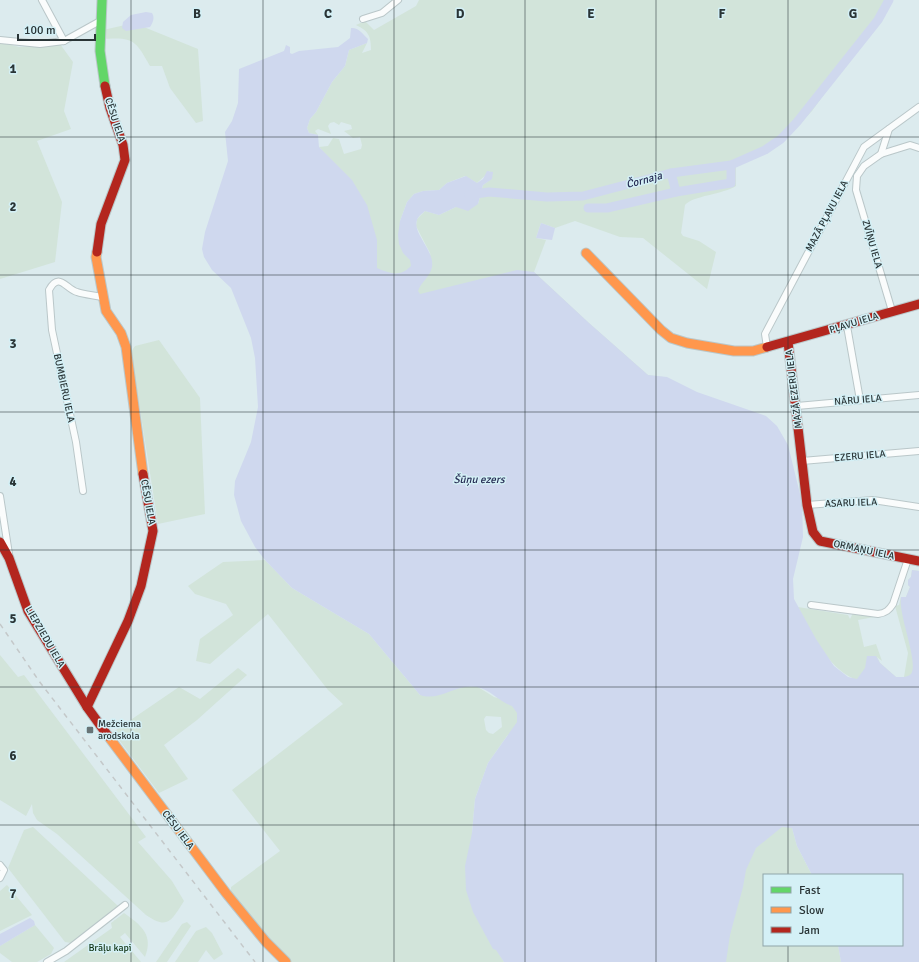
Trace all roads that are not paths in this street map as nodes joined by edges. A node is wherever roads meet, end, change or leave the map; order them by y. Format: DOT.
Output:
graph roads {
  1 [pos="42,0"];
  2 [pos="102,0"];
  3 [pos="398,0"];
  4 [pos="363,19"];
  5 [pos="100,21"];
  6 [pos="0,40"];
  7 [pos="64,40"];
  8 [pos="919,107"];
  9 [pos="889,128"];
  10 [pos="919,148"];
  11 [pos="881,154"];
  12 [pos="586,253"];
  13 [pos="102,297"];
  14 [pos="919,304"];
  15 [pos="892,311"];
  16 [pos="847,326"];
  17 [pos="788,342"];
  18 [pos="767,347"];
  19 [pos="919,395"];
  20 [pos="860,400"];
  21 [pos="797,406"];
  22 [pos="919,451"];
  23 [pos="802,460"];
  24 [pos="83,491"];
  25 [pos="0,496"];
  26 [pos="807,505"];
  27 [pos="919,507"];
  28 [pos="813,532"];
  29 [pos="0,542"];
  30 [pos="9,558"];
  31 [pos="908,558"];
  32 [pos="919,561"];
  33 [pos="811,605"];
  34 [pos="87,707"];
  35 [pos="2,867"];
  36 [pos="0,878"];
  37 [pos="125,905"];
  38 [pos="47,962"];
  39 [pos="286,962"];
  1 -- 7 [label="street"];
  2 -- 5 [label="street, CĒSU IELA"];
  3 -- 4 [label="street"];
  5 -- 7 [label="street"];
  5 -- 13 [label="street, CĒSU IELA"];
  6 -- 7 [label="street"];
  8 -- 9 [label="street, MAZĀ PĻAVU IELA"];
  9 -- 11 [label="street"];
  9 -- 18 [label="street, MAZĀ PĻAVU IELA"];
  10 -- 11 [label="street"];
  11 -- 15 [label="street, ZVĪŅU IELA"];
  12 -- 18 [label="street, MAZĀ EZERU IELA"];
  13 -- 24 [label="street, BUMBIERU IELA"];
  13 -- 34 [label="street, CĒSU IELA"];
  14 -- 15 [label="street, PĻAVU IELA"];
  15 -- 16 [label="street, PĻAVU IELA"];
  16 -- 17 [label="street, PĻAVU IELA"];
  16 -- 20 [label="street"];
  17 -- 18 [label="street, MAZĀ EZERU IELA"];
  17 -- 21 [label="street, MAZĀ EZERU IELA"];
  19 -- 20 [label="street, NĀRU IELA"];
  20 -- 21 [label="street, NĀRU IELA"];
  21 -- 23 [label="street, MAZĀ EZERU IELA"];
  22 -- 23 [label="street, EZERU IELA"];
  23 -- 26 [label="street, MAZĀ EZERU IELA"];
  25 -- 30 [label="street"];
  26 -- 27 [label="street, ASARU IELA"];
  26 -- 28 [label="street, MAZĀ EZERU IELA"];
  28 -- 31 [label="street, ORMAŅU IELA"];
  29 -- 30 [label="street, LIEPZIEDU IELA"];
  30 -- 34 [label="street, LIEPZIEDU IELA"];
  31 -- 32 [label="street, ORMAŅU IELA"];
  31 -- 33 [label="street"];
  34 -- 39 [label="street, CĒSU IELA"];
  35 -- 36 [label="street"];
  37 -- 38 [label="street"];
}
